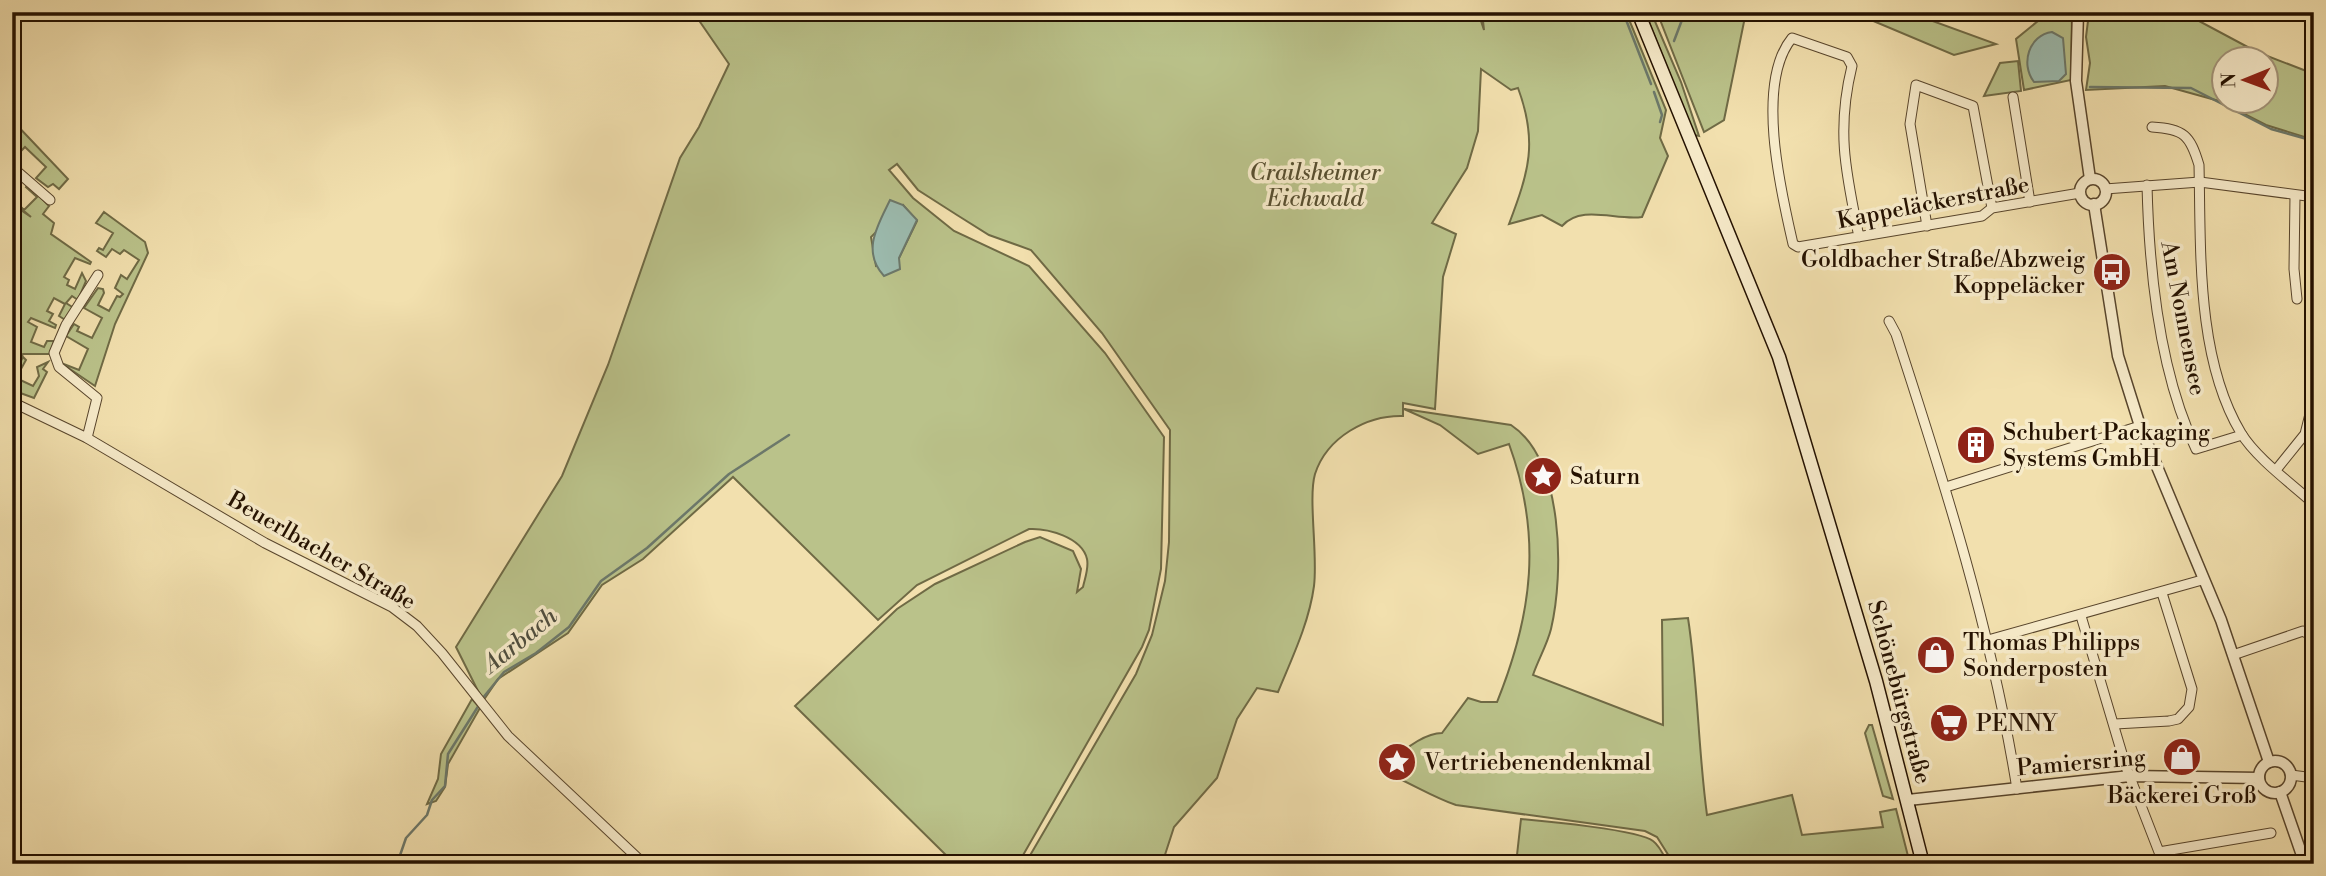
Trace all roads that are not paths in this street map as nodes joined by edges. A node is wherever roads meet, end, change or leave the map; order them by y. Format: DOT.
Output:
graph roads {
  1 [pos="1639,12"];
  2 [pos="2078,12"];
  3 [pos="2013,97"];
  4 [pos="2152,127"];
  5 [pos="12,167"];
  6 [pos="2090,179"];
  7 [pos="2200,182"];
  8 [pos="2147,185"];
  9 [pos="2105,189"];
  10 [pos="2080,193"];
  11 [pos="2295,196"];
  12 [pos="2314,197"];
  13 [pos="50,200"];
  14 [pos="2030,202"];
  15 [pos="2094,204"];
  16 [pos="1992,208"];
  17 [pos="1927,226"];
  18 [pos="1858,237"];
  19 [pos="97,275"];
  20 [pos="2297,299"];
  21 [pos="1889,321"];
  22 [pos="12,402"];
  23 [pos="2312,406"];
  24 [pos="2140,426"];
  25 [pos="2242,435"];
  26 [pos="87,438"];
  27 [pos="2276,470"];
  28 [pos="1946,486"];
  29 [pos="2314,504"];
  30 [pos="2202,580"];
  31 [pos="2162,593"];
  32 [pos="2081,615"];
  33 [pos="1988,640"];
  34 [pos="2314,647"];
  35 [pos="2233,655"];
  36 [pos="2115,724"];
  37 [pos="2269,762"];
  38 [pos="2291,775"];
  39 [pos="2130,776"];
  40 [pos="2259,778"];
  41 [pos="2314,778"];
  42 [pos="2017,789"];
  43 [pos="2280,792"];
  44 [pos="1908,800"];
  45 [pos="2271,834"];
  46 [pos="644,864"];
  47 [pos="1923,864"];
  48 [pos="2305,864"];
  1 -- 44 [label="main road, Schönebürgstraße"];
  2 -- 6 [label="street"];
  3 -- 14 [label="street"];
  4 -- 7 [label="street"];
  5 -- 13 [label="street"];
  6 -- 9 [label="street"];
  6 -- 10 [label="street"];
  7 -- 8 [label="street"];
  7 -- 11 [label="street"];
  7 -- 25 [label="street"];
  8 -- 9 [label="street"];
  8 -- 25 [label="street, Am Nonnensee"];
  9 -- 15 [label="street"];
  10 -- 14 [label="street, Kappeläckerstraße"];
  10 -- 15 [label="street"];
  11 -- 12 [label="street"];
  11 -- 20 [label="street"];
  14 -- 16 [label="street, Kappeläckerstraße"];
  15 -- 24 [label="street"];
  16 -- 17 [label="street, Kappeläckerstraße"];
  16 -- 17 [label="street"];
  17 -- 18 [label="street, Kappeläckerstraße"];
  18 -- 18 [label="street, Kappeläckerstraße"];
  19 -- 26 [label="street"];
  21 -- 28 [label="street"];
  22 -- 26 [label="street, Beuerlbacher Straße"];
  23 -- 27 [label="street"];
  24 -- 28 [label="street"];
  24 -- 30 [label="street"];
  25 -- 27 [label="street"];
  26 -- 46 [label="street, Beuerlbacher Straße"];
  27 -- 29 [label="street"];
  28 -- 33 [label="street"];
  30 -- 31 [label="street"];
  30 -- 35 [label="street"];
  31 -- 32 [label="street"];
  31 -- 36 [label="street"];
  32 -- 33 [label="street"];
  32 -- 36 [label="street"];
  33 -- 42 [label="street"];
  34 -- 35 [label="street"];
  35 -- 37 [label="street"];
  36 -- 39 [label="street"];
  37 -- 38 [label="street"];
  37 -- 40 [label="street"];
  38 -- 41 [label="street"];
  38 -- 43 [label="street"];
  39 -- 40 [label="street, Pamiersring"];
  39 -- 42 [label="street, Pamiersring"];
  39 -- 45 [label="street"];
  40 -- 43 [label="street"];
  42 -- 44 [label="street, Pamiersring"];
  43 -- 48 [label="street"];
  44 -- 47 [label="main road, Schönebürgstraße"];
}
